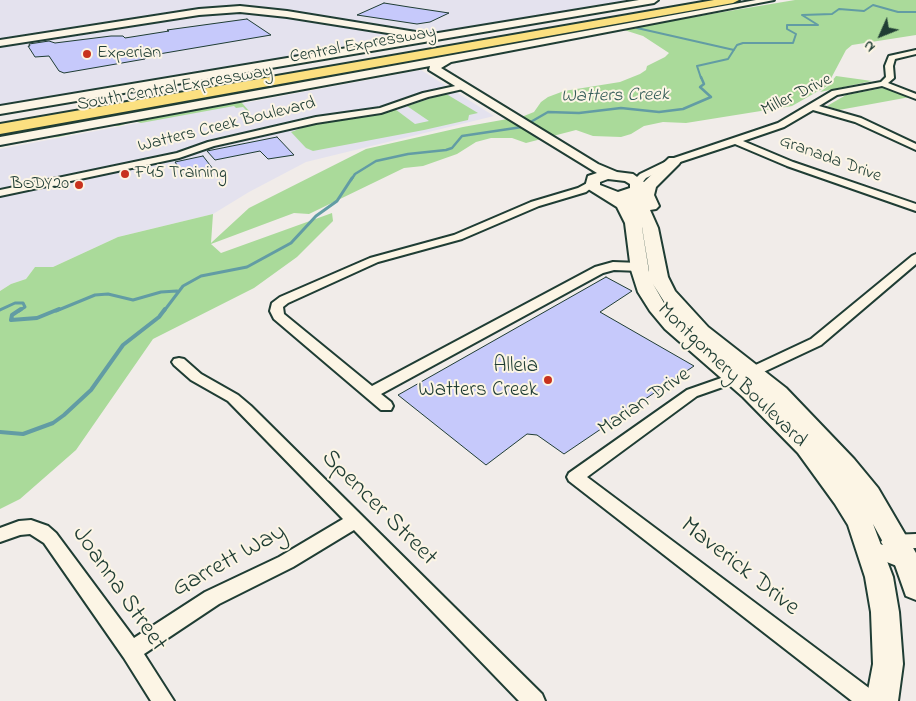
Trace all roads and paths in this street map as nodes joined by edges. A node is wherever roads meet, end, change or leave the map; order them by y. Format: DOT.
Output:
graph roads {
  1 [pos="697,0"];
  2 [pos="732,0"];
  3 [pos="770,0"];
  4 [pos="652,3"];
  5 [pos="430,38"];
  6 [pos="0,43"];
  7 [pos="916,52"];
  8 [pos="451,58"];
  9 [pos="268,65"];
  10 [pos="407,66"];
  11 [pos="882,84"];
  12 [pos="457,88"];
  13 [pos="916,97"];
  14 [pos="813,107"];
  15 [pos="0,110"];
  16 [pos="0,114"];
  17 [pos="0,121"];
  18 [pos="82,126"];
  19 [pos="0,129"];
  20 [pos="541,139"];
  21 [pos="0,140"];
  22 [pos="734,140"];
  23 [pos="916,147"];
  24 [pos="674,161"];
  25 [pos="618,175"];
  26 [pos="591,183"];
  27 [pos="634,188"];
  28 [pos="0,193"];
  29 [pos="606,194"];
  30 [pos="542,202"];
  31 [pos="916,208"];
  32 [pos="651,234"];
  33 [pos="916,258"];
  34 [pos="640,267"];
  35 [pos="179,362"];
  36 [pos="743,375"];
  37 [pos="371,393"];
  38 [pos="386,406"];
  39 [pos="575,477"];
  40 [pos="355,521"];
  41 [pos="0,535"];
  42 [pos="901,551"];
  43 [pos="916,588"];
  44 [pos="131,651"];
  45 [pos="163,701"];
  46 [pos="534,701"];
  47 [pos="869,701"];
  48 [pos="882,701"];
  1 -- 17 [label="highway, Central Expressway"];
  2 -- 4 [label="highway, Central Expressway"];
  3 -- 8 [label="street, South Central Expressway"];
  4 -- 5 [label="street, South Central Expressway"];
  4 -- 10 [label="highway"];
  4 -- 19 [label="highway, Central Expressway"];
  5 -- 6 [label="street"];
  5 -- 9 [label="street, South Central Expressway"];
  7 -- 11 [label="street"];
  8 -- 10 [label="street, South Central Expressway"];
  8 -- 12 [label="street"];
  9 -- 15 [label="street, South Central Expressway"];
  9 -- 16 [label="highway"];
  10 -- 12 [label="street"];
  10 -- 18 [label="street, South Central Expressway"];
  11 -- 13 [label="street"];
  11 -- 14 [label="street, Miller Drive"];
  12 -- 20 [label="street"];
  12 -- 28 [label="street, Watters Creek Boulevard"];
  14 -- 22 [label="street, Miller Drive"];
  14 -- 23 [label="street"];
  18 -- 21 [label="highway"];
  20 -- 25 [label="street"];
  20 -- 26 [label="street"];
  22 -- 24 [label="street, Miller Drive"];
  22 -- 31 [label="street, Granada Drive"];
  24 -- 25 [label="street, Miller Drive"];
  24 -- 27 [label="street, Miller Drive"];
  24 -- 32 [label="street"];
  25 -- 26 [label="street"];
  25 -- 27 [label="street"];
  26 -- 29 [label="street, Montgomery Boulevard"];
  26 -- 30 [label="street"];
  27 -- 29 [label="street"];
  27 -- 32 [label="street, Montgomery Boulevard"];
  29 -- 30 [label="street"];
  29 -- 34 [label="street, Montgomery Boulevard"];
  30 -- 37 [label="street"];
  32 -- 36 [label="street, Montgomery Boulevard"];
  33 -- 36 [label="street, Marian Drive"];
  34 -- 36 [label="street, Montgomery Boulevard"];
  34 -- 37 [label="street"];
  35 -- 40 [label="street, Spencer Street"];
  36 -- 39 [label="street, Marian Drive"];
  36 -- 42 [label="street, Montgomery Boulevard"];
  37 -- 38 [label="street"];
  39 -- 47 [label="street, Maverick Drive"];
  40 -- 44 [label="street, Garrett Way"];
  40 -- 46 [label="street, Spencer Street"];
  41 -- 44 [label="street, Joanna Street"];
  42 -- 43 [label="street, Montgomery Boulevard"];
  42 -- 48 [label="street, Montgomery Boulevard"];
  44 -- 45 [label="street, Joanna Street"];
}
